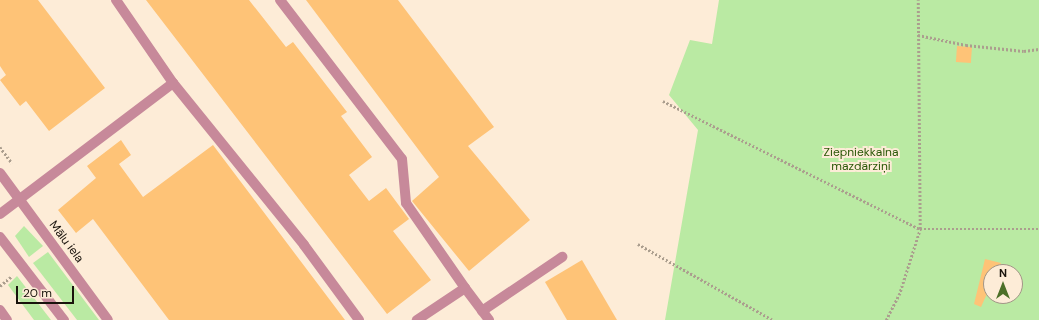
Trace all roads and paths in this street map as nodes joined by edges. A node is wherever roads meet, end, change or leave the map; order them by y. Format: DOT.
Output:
graph roads {
  1 [pos="116,0"];
  2 [pos="280,0"];
  3 [pos="918,0"];
  4 [pos="918,35"];
  5 [pos="1039,49"];
  6 [pos="173,83"];
  7 [pos="663,101"];
  8 [pos="0,173"];
  9 [pos="19,198"];
  10 [pos="0,214"];
  11 [pos="920,229"];
  12 [pos="1039,229"];
  13 [pos="0,238"];
  14 [pos="638,244"];
  15 [pos="562,257"];
  16 [pos="465,288"];
  17 [pos="0,310"];
  18 [pos="482,311"];
  19 [pos="7,320"];
  20 [pos="64,320"];
  21 [pos="108,320"];
  22 [pos="359,320"];
  23 [pos="417,320"];
  24 [pos="489,320"];
  25 [pos="773,320"];
  26 [pos="886,320"];
  1 -- 6 [label="street"];
  2 -- 16 [label="street"];
  3 -- 4 [label="path"];
  4 -- 5 [label="path"];
  4 -- 11 [label="path"];
  6 -- 9 [label="street"];
  6 -- 22 [label="street"];
  7 -- 11 [label="path"];
  8 -- 9 [label="street, Mālu iela"];
  9 -- 10 [label="street"];
  9 -- 21 [label="street, Mālu iela"];
  11 -- 12 [label="path"];
  11 -- 26 [label="path"];
  13 -- 20 [label="street"];
  14 -- 25 [label="path"];
  15 -- 18 [label="street"];
  16 -- 18 [label="street"];
  16 -- 23 [label="street"];
  17 -- 19 [label="street"];
  18 -- 24 [label="street"];
}
